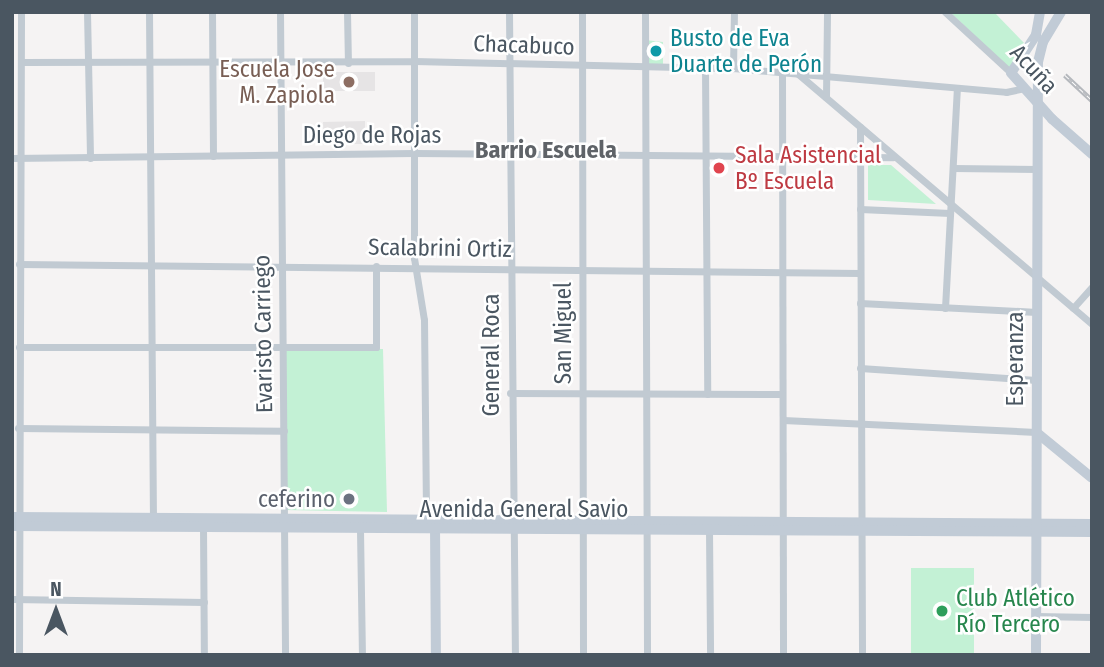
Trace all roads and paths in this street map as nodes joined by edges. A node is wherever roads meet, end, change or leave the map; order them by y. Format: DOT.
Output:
graph roads {
  1 [pos="21,12"];
  2 [pos="87,12"];
  3 [pos="149,12"];
  4 [pos="212,12"];
  5 [pos="280,12"];
  6 [pos="347,12"];
  7 [pos="414,12"];
  8 [pos="509,12"];
  9 [pos="582,12"];
  10 [pos="645,12"];
  11 [pos="734,12"];
  12 [pos="827,12"];
  13 [pos="945,12"];
  14 [pos="1040,12"];
  15 [pos="1061,12"];
  16 [pos="17,28"];
  17 [pos="414,61"];
  18 [pos="21,62"];
  19 [pos="88,62"];
  20 [pos="149,62"];
  21 [pos="212,62"];
  22 [pos="280,63"];
  23 [pos="348,63"];
  24 [pos="509,63"];
  25 [pos="582,66"];
  26 [pos="645,66"];
  27 [pos="705,68"];
  28 [pos="733,68"];
  29 [pos="1014,70"];
  30 [pos="782,71"];
  31 [pos="796,72"];
  32 [pos="827,73"];
  33 [pos="1038,77"];
  34 [pos="957,88"];
  35 [pos="1025,88"];
  36 [pos="826,97"];
  37 [pos="16,101"];
  38 [pos="1039,104"];
  39 [pos="860,127"];
  40 [pos="1089,152"];
  41 [pos="414,153"];
  42 [pos="510,154"];
  43 [pos="280,155"];
  44 [pos="582,155"];
  45 [pos="645,155"];
  46 [pos="213,156"];
  47 [pos="706,156"];
  48 [pos="781,156"];
  49 [pos="893,156"];
  50 [pos="150,157"];
  51 [pos="16,158"];
  52 [pos="90,158"];
  53 [pos="860,158"];
  54 [pos="953,169"];
  55 [pos="1037,169"];
  56 [pos="951,204"];
  57 [pos="860,209"];
  58 [pos="950,214"];
  59 [pos="16,217"];
  60 [pos="19,264"];
  61 [pos="151,265"];
  62 [pos="281,266"];
  63 [pos="376,267"];
  64 [pos="414,267"];
  65 [pos="510,268"];
  66 [pos="582,269"];
  67 [pos="645,270"];
  68 [pos="706,271"];
  69 [pos="781,272"];
  70 [pos="860,273"];
  71 [pos="1037,278"];
  72 [pos="1092,287"];
  73 [pos="860,303"];
  74 [pos="945,307"];
  75 [pos="1073,308"];
  76 [pos="1037,312"];
  77 [pos="1092,324"];
  78 [pos="19,347"];
  79 [pos="152,347"];
  80 [pos="283,348"];
  81 [pos="860,368"];
  82 [pos="1036,380"];
  83 [pos="646,392"];
  84 [pos="510,393"];
  85 [pos="582,393"];
  86 [pos="707,394"];
  87 [pos="782,394"];
  88 [pos="783,420"];
  89 [pos="16,424"];
  90 [pos="861,424"];
  91 [pos="153,429"];
  92 [pos="284,431"];
  93 [pos="1036,432"];
  94 [pos="1089,471"];
  95 [pos="153,519"];
  96 [pos="15,522"];
  97 [pos="203,524"];
  98 [pos="284,524"];
  99 [pos="513,524"];
  100 [pos="1092,524"];
  101 [pos="581,525"];
  102 [pos="646,525"];
  103 [pos="438,526"];
  104 [pos="783,526"];
  105 [pos="861,526"];
  106 [pos="1035,528"];
  107 [pos="360,530"];
  108 [pos="709,530"];
  109 [pos="1092,532"];
  110 [pos="15,599"];
  111 [pos="204,601"];
  112 [pos="1036,616"];
  113 [pos="1092,617"];
  114 [pos="19,655"];
  115 [pos="204,655"];
  116 [pos="285,655"];
  117 [pos="362,655"];
  118 [pos="436,655"];
  119 [pos="443,655"];
  120 [pos="515,655"];
  121 [pos="583,655"];
  122 [pos="647,655"];
  123 [pos="710,655"];
  124 [pos="783,655"];
  125 [pos="862,655"];
  126 [pos="1036,655"];
  1 -- 16 [label="street"];
  2 -- 19 [label="street"];
  3 -- 20 [label="street"];
  4 -- 21 [label="street"];
  5 -- 22 [label="street, Evaristo Carriego"];
  6 -- 23 [label="street"];
  7 -- 17 [label="street"];
  8 -- 24 [label="street, General Roca"];
  9 -- 25 [label="street, San Miguel"];
  10 -- 26 [label="street"];
  11 -- 28 [label="street"];
  12 -- 32 [label="street"];
  13 -- 29 [label="street, Acuña"];
  14 -- 29 [label="main road"];
  15 -- 33 [label="main road"];
  16 -- 18 [label="street"];
  17 -- 23 [label="street, Chacabuco"];
  17 -- 24 [label="street, Chacabuco"];
  17 -- 41 [label="street"];
  18 -- 19 [label="street, Chacabuco"];
  18 -- 37 [label="street"];
  19 -- 20 [label="street, Chacabuco"];
  19 -- 52 [label="street"];
  20 -- 21 [label="street, Chacabuco"];
  20 -- 50 [label="street"];
  21 -- 22 [label="street, Chacabuco"];
  21 -- 46 [label="street"];
  22 -- 23 [label="street, Chacabuco"];
  22 -- 43 [label="street, Evaristo Carriego"];
  24 -- 25 [label="street, Chacabuco"];
  24 -- 42 [label="street, General Roca"];
  25 -- 26 [label="street, Chacabuco"];
  25 -- 44 [label="street, San Miguel"];
  26 -- 27 [label="street, Chacabuco"];
  26 -- 45 [label="street"];
  27 -- 28 [label="street, Chacabuco"];
  27 -- 47 [label="street"];
  28 -- 30 [label="street, Chacabuco"];
  29 -- 33 [label="main road"];
  29 -- 35 [label="main road, Acuña"];
  30 -- 31 [label="street, Chacabuco"];
  30 -- 48 [label="street"];
  31 -- 32 [label="street, Chacabuco"];
  31 -- 36 [label="street"];
  32 -- 34 [label="street, Chacabuco"];
  32 -- 36 [label="street"];
  33 -- 35 [label="main road"];
  33 -- 38 [label="main road, Esperanza"];
  33 -- 40 [label="main road"];
  34 -- 35 [label="street, Chacabuco"];
  34 -- 54 [label="street"];
  35 -- 38 [label="main road, Acuña"];
  36 -- 39 [label="street"];
  37 -- 51 [label="street"];
  38 -- 40 [label="main road, Acuña"];
  38 -- 55 [label="main road, Esperanza"];
  39 -- 49 [label="street"];
  39 -- 53 [label="street"];
  41 -- 42 [label="street, Diego de Rojas"];
  41 -- 43 [label="street, Diego de Rojas"];
  41 -- 64 [label="street"];
  42 -- 44 [label="street, Diego de Rojas"];
  42 -- 65 [label="street, General Roca"];
  43 -- 46 [label="street, Diego de Rojas"];
  43 -- 62 [label="street, Evaristo Carriego"];
  44 -- 45 [label="street, Diego de Rojas"];
  44 -- 66 [label="street, San Miguel"];
  45 -- 47 [label="street, Diego de Rojas"];
  45 -- 67 [label="street"];
  46 -- 50 [label="street, Diego de Rojas"];
  47 -- 48 [label="street, Diego de Rojas"];
  47 -- 68 [label="street"];
  48 -- 53 [label="street, Diego de Rojas"];
  48 -- 69 [label="street"];
  49 -- 53 [label="street, Diego de Rojas"];
  49 -- 56 [label="street"];
  50 -- 52 [label="street, Diego de Rojas"];
  50 -- 61 [label="street"];
  51 -- 52 [label="street, Diego de Rojas"];
  51 -- 59 [label="street"];
  53 -- 57 [label="street"];
  54 -- 55 [label="street"];
  54 -- 56 [label="street"];
  55 -- 71 [label="main road, Esperanza"];
  56 -- 58 [label="street"];
  56 -- 71 [label="street"];
  57 -- 58 [label="street"];
  57 -- 70 [label="street"];
  58 -- 74 [label="street"];
  59 -- 60 [label="street"];
  60 -- 61 [label="street, Scalabrini Ortiz"];
  60 -- 78 [label="street"];
  61 -- 62 [label="street, Scalabrini Ortiz"];
  61 -- 79 [label="street"];
  62 -- 63 [label="street, Scalabrini Ortiz"];
  62 -- 80 [label="street, Evaristo Carriego"];
  63 -- 64 [label="street, Scalabrini Ortiz"];
  63 -- 80 [label="street"];
  64 -- 65 [label="street, Scalabrini Ortiz"];
  64 -- 103 [label="street"];
  65 -- 66 [label="street, Scalabrini Ortiz"];
  65 -- 84 [label="street, General Roca"];
  66 -- 67 [label="street, Scalabrini Ortiz"];
  66 -- 85 [label="street, San Miguel"];
  67 -- 68 [label="street, Scalabrini Ortiz"];
  67 -- 83 [label="street"];
  68 -- 69 [label="street, Scalabrini Ortiz"];
  68 -- 86 [label="street"];
  69 -- 70 [label="street, Scalabrini Ortiz"];
  69 -- 87 [label="street"];
  70 -- 73 [label="street"];
  71 -- 75 [label="street"];
  71 -- 76 [label="main road, Esperanza"];
  72 -- 75 [label="street"];
  73 -- 74 [label="street"];
  73 -- 81 [label="street"];
  74 -- 76 [label="street"];
  75 -- 77 [label="street"];
  76 -- 82 [label="main road, Esperanza"];
  78 -- 79 [label="street"];
  78 -- 89 [label="street"];
  79 -- 80 [label="street"];
  79 -- 91 [label="street"];
  80 -- 92 [label="street, Evaristo Carriego"];
  81 -- 82 [label="street"];
  81 -- 90 [label="street"];
  82 -- 93 [label="main road, Esperanza"];
  83 -- 85 [label="street"];
  83 -- 86 [label="street"];
  83 -- 102 [label="street"];
  84 -- 85 [label="street"];
  84 -- 99 [label="street, General Roca"];
  85 -- 101 [label="street, San Miguel"];
  86 -- 87 [label="street"];
  87 -- 88 [label="street"];
  88 -- 90 [label="street"];
  88 -- 104 [label="street"];
  89 -- 91 [label="street"];
  89 -- 96 [label="street"];
  90 -- 93 [label="street"];
  90 -- 105 [label="street"];
  91 -- 92 [label="street"];
  91 -- 95 [label="street"];
  92 -- 98 [label="street, Evaristo Carriego"];
  93 -- 94 [label="main road"];
  93 -- 106 [label="main road, Esperanza"];
  95 -- 96 [label="main road, Avenida General Savio"];
  95 -- 97 [label="main road, Avenida General Savio"];
  96 -- 97 [label="main road, Avenida General Savio"];
  96 -- 110 [label="street"];
  97 -- 98 [label="main road, Avenida General Savio"];
  97 -- 111 [label="street"];
  98 -- 103 [label="main road, Avenida General Savio"];
  98 -- 107 [label="main road, Avenida General Savio"];
  98 -- 116 [label="street, Evaristo Carriego"];
  99 -- 101 [label="main road, Avenida General Savio"];
  99 -- 103 [label="main road, Avenida General Savio"];
  99 -- 120 [label="street, General Roca"];
  100 -- 106 [label="main road"];
  101 -- 102 [label="main road, Avenida General Savio"];
  101 -- 121 [label="street, San Miguel"];
  102 -- 104 [label="main road, Avenida General Savio"];
  102 -- 108 [label="main road, Avenida General Savio"];
  102 -- 122 [label="street"];
  103 -- 107 [label="main road, Avenida General Savio"];
  103 -- 118 [label="main road"];
  103 -- 119 [label="main road"];
  104 -- 105 [label="main road, Avenida General Savio"];
  104 -- 108 [label="main road, Avenida General Savio"];
  104 -- 124 [label="street"];
  105 -- 106 [label="main road, Avenida General Savio"];
  105 -- 125 [label="street"];
  106 -- 109 [label="main road"];
  106 -- 112 [label="main road, Esperanza"];
  107 -- 117 [label="street"];
  108 -- 123 [label="street"];
  110 -- 111 [label="street"];
  110 -- 114 [label="street"];
  111 -- 115 [label="street"];
  112 -- 113 [label="street"];
  112 -- 126 [label="main road, Esperanza"];
}
